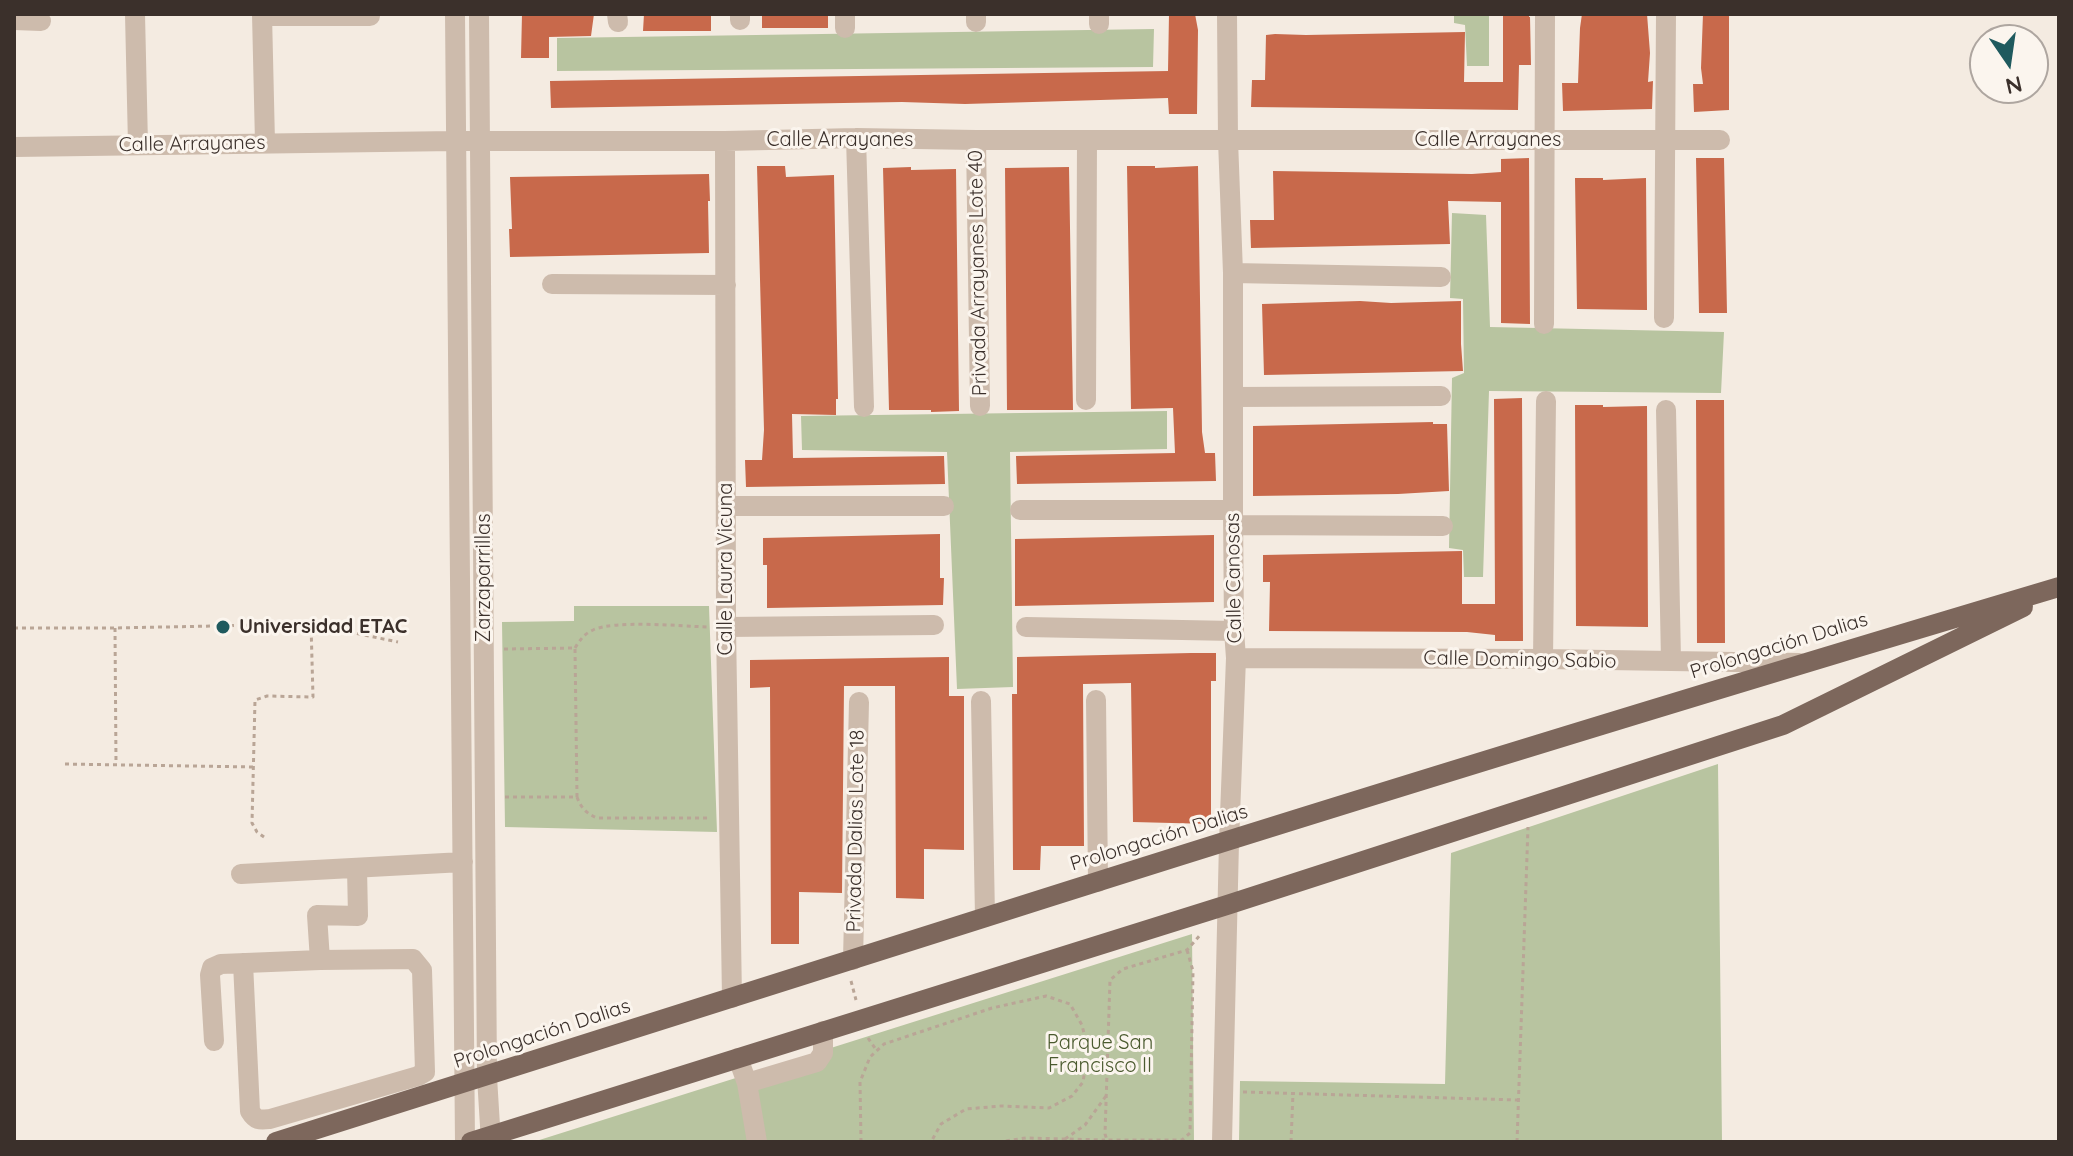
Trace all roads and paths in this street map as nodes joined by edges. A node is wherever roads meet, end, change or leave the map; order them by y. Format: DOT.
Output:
graph roads {
  1 [pos="135,14"];
  2 [pos="455,14"];
  3 [pos="479,14"];
  4 [pos="1227,14"];
  5 [pos="1545,14"];
  6 [pos="1666,14"];
  7 [pos="262,15"];
  8 [pos="337,15"];
  9 [pos="370,16"];
  10 [pos="14,20"];
  11 [pos="41,21"];
  12 [pos="856,138"];
  13 [pos="976,140"];
  14 [pos="1087,140"];
  15 [pos="1228,140"];
  16 [pos="1543,140"];
  17 [pos="1720,140"];
  18 [pos="455,141"];
  19 [pos="480,141"];
  20 [pos="725,141"];
  21 [pos="1665,141"];
  22 [pos="265,143"];
  23 [pos="138,145"];
  24 [pos="14,147"];
  25 [pos="1233,273"];
  26 [pos="1441,277"];
  27 [pos="552,284"];
  28 [pos="726,285"];
  29 [pos="1664,318"];
  30 [pos="1544,324"];
  31 [pos="1441,396"];
  32 [pos="1234,397"];
  33 [pos="1086,400"];
  34 [pos="1546,401"];
  35 [pos="980,406"];
  36 [pos="864,407"];
  37 [pos="1666,410"];
  38 [pos="726,506"];
  39 [pos="944,506"];
  40 [pos="1020,510"];
  41 [pos="1233,518"];
  42 [pos="1443,526"];
  43 [pos="2059,588"];
  44 [pos="311,624"];
  45 [pos="934,625"];
  46 [pos="726,627"];
  47 [pos="1026,627"];
  48 [pos="14,628"];
  49 [pos="115,628"];
  50 [pos="1234,631"];
  51 [pos="398,642"];
  52 [pos="575,648"];
  53 [pos="484,649"];
  54 [pos="1236,658"];
  55 [pos="1543,659"];
  56 [pos="1671,661"];
  57 [pos="1803,663"];
  58 [pos="1096,700"];
  59 [pos="981,701"];
  60 [pos="859,702"];
  61 [pos="65,764"];
  62 [pos="116,765"];
  63 [pos="253,767"];
  64 [pos="485,797"];
  65 [pos="577,797"];
  66 [pos="1529,807"];
  67 [pos="729,818"];
  68 [pos="264,837"];
  69 [pos="1229,842"];
  70 [pos="463,862"];
  71 [pos="357,868"];
  72 [pos="241,874"];
  73 [pos="1098,882"];
  74 [pos="1227,905"];
  75 [pos="985,917"];
  76 [pos="1187,950"];
  77 [pos="320,960"];
  78 [pos="849,961"];
  79 [pos="243,963"];
  80 [pos="732,998"];
  81 [pos="861,1019"];
  82 [pos="823,1031"];
  83 [pos="214,1041"];
  84 [pos="738,1058"];
  85 [pos="487,1077"];
  86 [pos="465,1083"];
  87 [pos="747,1083"];
  88 [pos="1223,1091"];
  89 [pos="1293,1093"];
  90 [pos="1106,1096"];
  91 [pos="1518,1100"];
  92 [pos="1065,1139"];
  93 [pos="480,1140"];
  94 [pos="1107,1140"];
  95 [pos="1219,1140"];
  96 [pos="1148,1141"];
  97 [pos="276,1142"];
  98 [pos="757,1142"];
  99 [pos="861,1142"];
  100 [pos="931,1142"];
  101 [pos="998,1142"];
  102 [pos="1291,1142"];
  103 [pos="1517,1142"];
  1 -- 23 [label="street"];
  2 -- 18 [label="street, Zarzaparrillas"];
  3 -- 19 [label="street, Zarzaparrillas"];
  4 -- 15 [label="street, Calle Canosas"];
  5 -- 16 [label="street"];
  6 -- 21 [label="street"];
  7 -- 8 [label="street"];
  7 -- 22 [label="street"];
  8 -- 9 [label="street"];
  10 -- 11 [label="street"];
  12 -- 13 [label="street, Calle Arrayanes"];
  12 -- 20 [label="street, Calle Arrayanes"];
  12 -- 36 [label="street"];
  13 -- 14 [label="street, Calle Arrayanes"];
  13 -- 35 [label="street, Privada Arrayanes Lote 40"];
  14 -- 15 [label="street, Calle Arrayanes"];
  14 -- 33 [label="street"];
  15 -- 16 [label="street, Calle Arrayanes"];
  15 -- 25 [label="street, Calle Canosas"];
  16 -- 21 [label="street, Calle Arrayanes"];
  16 -- 30 [label="street"];
  17 -- 21 [label="street, Calle Arrayanes"];
  18 -- 19 [label="street, Calle Arrayanes"];
  18 -- 22 [label="street, Calle Arrayanes"];
  18 -- 70 [label="street, Zarzaparrillas"];
  19 -- 20 [label="street, Calle Arrayanes"];
  19 -- 53 [label="street, Zarzaparrillas"];
  20 -- 28 [label="street, Calle Laura Vicuna"];
  21 -- 29 [label="street"];
  22 -- 23 [label="street, Calle Arrayanes"];
  23 -- 24 [label="street, Calle Arrayanes"];
  25 -- 26 [label="street"];
  25 -- 32 [label="street, Calle Canosas"];
  27 -- 28 [label="street"];
  28 -- 38 [label="street, Calle Laura Vicuna"];
  31 -- 32 [label="street"];
  32 -- 41 [label="street, Calle Canosas"];
  34 -- 55 [label="street"];
  37 -- 56 [label="street"];
  38 -- 39 [label="street"];
  38 -- 46 [label="street, Calle Laura Vicuna"];
  40 -- 41 [label="street"];
  41 -- 42 [label="street"];
  41 -- 50 [label="street, Calle Canosas"];
  43 -- 57 [label="main road, Prolongación Dalias"];
  43 -- 66 [label="main road, Prolongación Dalias"];
  44 -- 49 [label="path"];
  44 -- 51 [label="path"];
  44 -- 63 [label="path"];
  45 -- 46 [label="street"];
  46 -- 52 [label="path"];
  46 -- 67 [label="street, Calle Laura Vicuna"];
  47 -- 50 [label="street"];
  48 -- 49 [label="path"];
  49 -- 62 [label="path"];
  50 -- 54 [label="street, Calle Canosas"];
  52 -- 53 [label="path"];
  52 -- 65 [label="path"];
  53 -- 64 [label="street, Zarzaparrillas"];
  54 -- 55 [label="street, Calle Domingo Sabio"];
  54 -- 69 [label="street, Calle Canosas"];
  55 -- 56 [label="street, Calle Domingo Sabio"];
  56 -- 57 [label="street, Calle Domingo Sabio"];
  57 -- 69 [label="main road, Prolongación Dalias"];
  58 -- 73 [label="street"];
  59 -- 75 [label="street"];
  60 -- 78 [label="street, Privada Dalias Lote 18"];
  61 -- 62 [label="path"];
  62 -- 63 [label="path"];
  63 -- 68 [label="path"];
  64 -- 65 [label="path"];
  64 -- 85 [label="street, Zarzaparrillas"];
  65 -- 67 [label="path"];
  66 -- 74 [label="main road, Prolongación Dalias"];
  66 -- 91 [label="path"];
  67 -- 80 [label="street, Calle Laura Vicuna"];
  69 -- 73 [label="main road, Prolongación Dalias"];
  69 -- 74 [label="street, Calle Canosas"];
  70 -- 71 [label="street"];
  70 -- 86 [label="street, Zarzaparrillas"];
  71 -- 72 [label="street"];
  71 -- 77 [label="street"];
  73 -- 75 [label="main road, Prolongación Dalias"];
  74 -- 76 [label="path"];
  74 -- 81 [label="main road, Prolongación Dalias"];
  74 -- 88 [label="street, Calle Canosas"];
  75 -- 78 [label="main road, Prolongación Dalias"];
  76 -- 90 [label="path"];
  76 -- 96 [label="path"];
  77 -- 79 [label="street"];
  77 -- 79 [label="street"];
  78 -- 80 [label="main road, Prolongación Dalias"];
  78 -- 81 [label="path"];
  79 -- 83 [label="street"];
  80 -- 85 [label="main road, Prolongación Dalias"];
  81 -- 82 [label="main road, Prolongación Dalias"];
  82 -- 84 [label="main road, Prolongación Dalias"];
  82 -- 87 [label="street"];
  84 -- 87 [label="street"];
  84 -- 93 [label="main road, Prolongación Dalias"];
  85 -- 86 [label="main road, Prolongación Dalias"];
  85 -- 93 [label="street, Zarzaparrillas"];
  86 -- 93 [label="street, Zarzaparrillas"];
  86 -- 97 [label="main road, Prolongación Dalias"];
  87 -- 98 [label="street"];
  88 -- 89 [label="path"];
  88 -- 95 [label="street, Calle Canosas"];
  89 -- 91 [label="path"];
  89 -- 102 [label="path"];
  90 -- 92 [label="path"];
  90 -- 94 [label="path"];
  91 -- 103 [label="path"];
  92 -- 94 [label="path"];
  92 -- 101 [label="path"];
  94 -- 96 [label="path"];
  99 -- 100 [label="path"];
}
